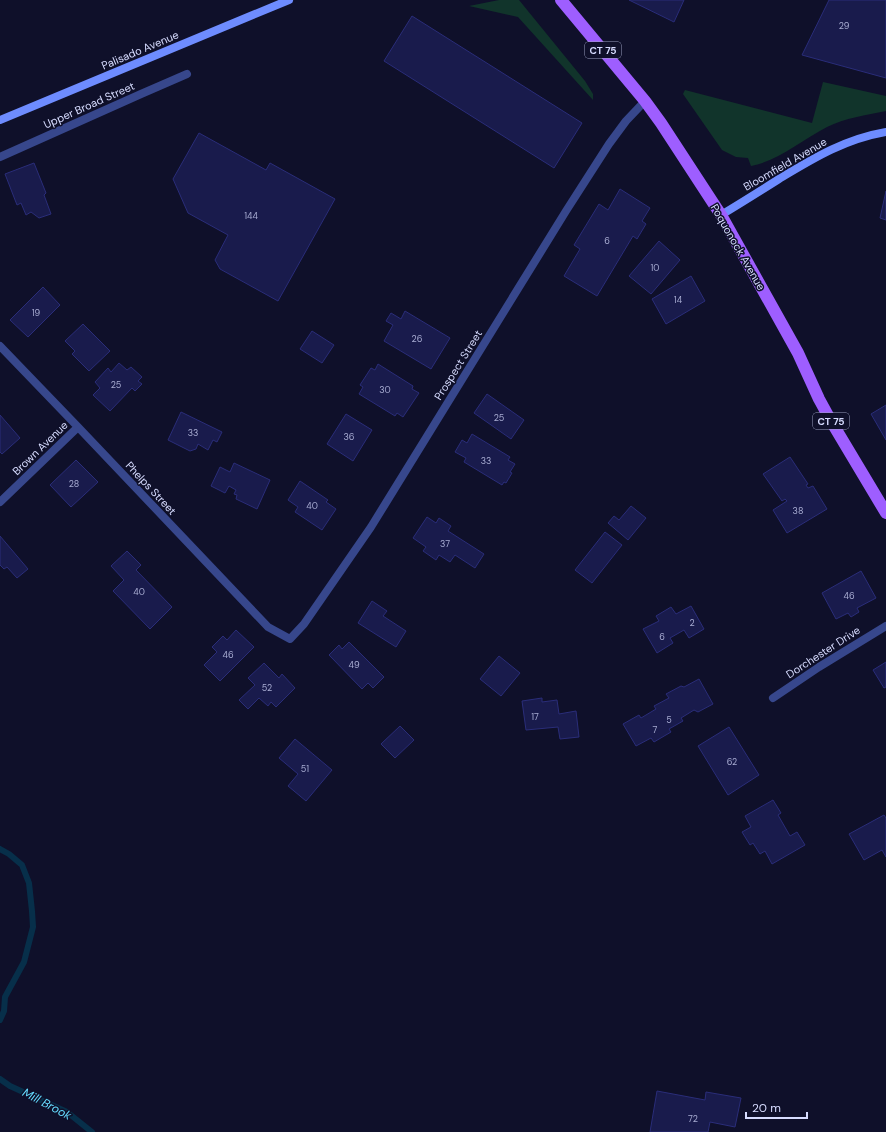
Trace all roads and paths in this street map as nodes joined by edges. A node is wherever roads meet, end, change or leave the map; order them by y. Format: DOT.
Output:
graph roads {
  1 [pos="289,0"];
  2 [pos="561,0"];
  3 [pos="187,74"];
  4 [pos="645,101"];
  5 [pos="0,120"];
  6 [pos="886,132"];
  7 [pos="0,157"];
  8 [pos="721,215"];
  9 [pos="0,346"];
  10 [pos="78,427"];
  11 [pos="0,502"];
  12 [pos="886,513"];
  13 [pos="886,626"];
  14 [pos="290,640"];
  15 [pos="773,698"];
  1 -- 5 [label="main road, Palisado Avenue"];
  2 -- 4 [label="main road, Poquonock Avenue / CT 75"];
  3 -- 7 [label="street, Upper Broad Street"];
  4 -- 8 [label="main road, Poquonock Avenue / CT 75"];
  4 -- 14 [label="street, Prospect Street"];
  6 -- 8 [label="main road, Bloomfield Avenue"];
  8 -- 12 [label="main road, Poquonock Avenue / CT 75"];
  9 -- 10 [label="street, Phelps Street"];
  10 -- 11 [label="street, Brown Avenue"];
  10 -- 14 [label="street, Phelps Street"];
  13 -- 15 [label="street, Dorchester Drive"];
}
